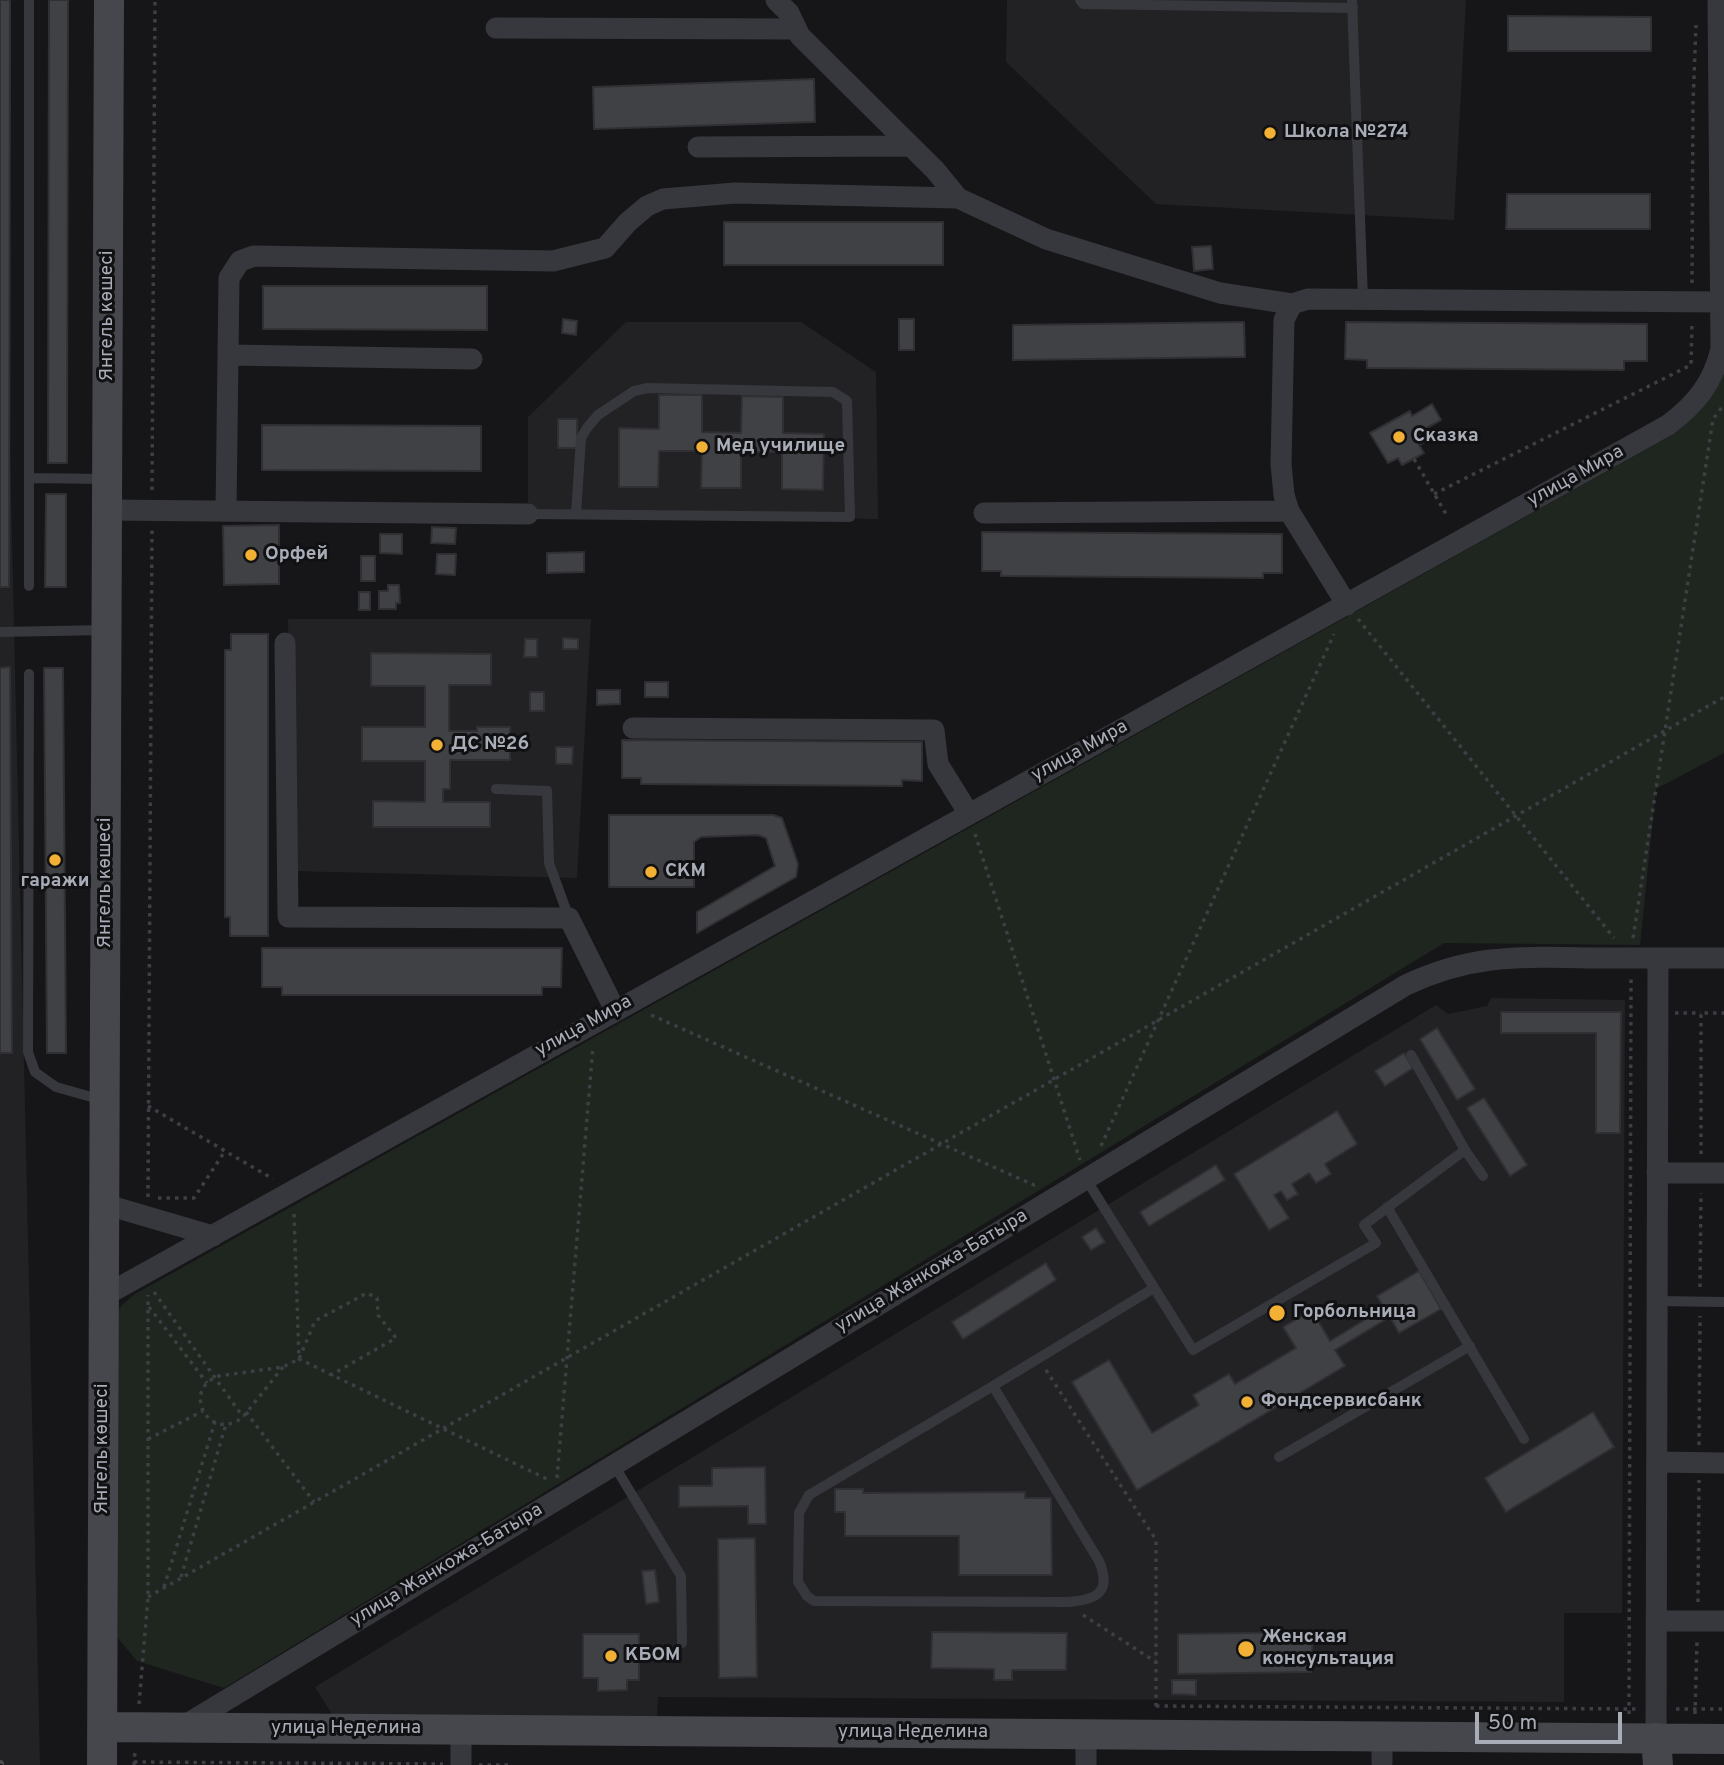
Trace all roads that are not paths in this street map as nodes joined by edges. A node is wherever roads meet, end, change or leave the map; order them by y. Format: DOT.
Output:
graph roads {
  1 [pos="29,0"];
  2 [pos="110,0"];
  3 [pos="776,0"];
  4 [pos="1080,0"];
  5 [pos="1718,0"];
  6 [pos="1353,4"];
  7 [pos="496,28"];
  8 [pos="796,29"];
  9 [pos="910,146"];
  10 [pos="698,147"];
  11 [pos="958,198"];
  12 [pos="1363,299"];
  13 [pos="1722,302"];
  14 [pos="1292,304"];
  15 [pos="228,355"];
  16 [pos="472,359"];
  17 [pos="30,478"];
  18 [pos="107,479"];
  19 [pos="107,510"];
  20 [pos="226,511"];
  21 [pos="1289,511"];
  22 [pos="984,513"];
  23 [pos="528,514"];
  24 [pos="576,514"];
  25 [pos="29,586"];
  26 [pos="1347,605"];
  27 [pos="107,630"];
  28 [pos="0,632"];
  29 [pos="285,643"];
  30 [pos="29,674"];
  31 [pos="633,728"];
  32 [pos="496,789"];
  33 [pos="969,814"];
  34 [pos="569,918"];
  35 [pos="1658,958"];
  36 [pos="1724,958"];
  37 [pos="620,1007"];
  38 [pos="1411,1055"];
  39 [pos="105,1101"];
  40 [pos="1465,1150"];
  41 [pos="1083,1169"];
  42 [pos="1657,1173"];
  43 [pos="1724,1173"];
  44 [pos="1483,1176"];
  45 [pos="104,1203"];
  46 [pos="1387,1207"];
  47 [pos="213,1236"];
  48 [pos="1154,1288"];
  49 [pos="104,1296"];
  50 [pos="1657,1301"];
  51 [pos="1724,1302"];
  52 [pos="1470,1346"];
  53 [pos="993,1386"];
  54 [pos="1524,1439"];
  55 [pos="1279,1457"];
  56 [pos="1657,1462"];
  57 [pos="1724,1463"];
  58 [pos="614,1465"];
  59 [pos="1656,1621"];
  60 [pos="1724,1621"];
  61 [pos="682,1643"];
  62 [pos="103,1727"];
  63 [pos="182,1727"];
  64 [pos="461,1730"];
  65 [pos="1086,1734"];
  66 [pos="1657,1738"];
  67 [pos="1724,1739"];
  68 [pos="102,1765"];
  69 [pos="461,1765"];
  70 [pos="1086,1765"];
  1 -- 17 [label="lane"];
  2 -- 18 [label="street, Янгель көшесі"];
  3 -- 8 [label="street"];
  4 -- 6 [label="lane"];
  5 -- 13 [label="street, улица Мира"];
  6 -- 12 [label="lane"];
  7 -- 8 [label="street"];
  8 -- 9 [label="street"];
  9 -- 10 [label="street"];
  9 -- 11 [label="street"];
  11 -- 14 [label="street"];
  11 -- 15 [label="street"];
  12 -- 13 [label="street"];
  12 -- 14 [label="street"];
  13 -- 26 [label="street, улица Мира"];
  14 -- 21 [label="street"];
  15 -- 16 [label="street"];
  15 -- 20 [label="street"];
  17 -- 18 [label="lane"];
  17 -- 25 [label="lane"];
  18 -- 19 [label="street, Янгель көшесі"];
  19 -- 20 [label="street"];
  19 -- 27 [label="street, Янгель көшесі"];
  20 -- 23 [label="street"];
  21 -- 22 [label="street"];
  21 -- 26 [label="street"];
  23 -- 24 [label="lane"];
  24 -- 24 [label="lane"];
  26 -- 33 [label="street, улица Мира"];
  27 -- 28 [label="lane"];
  27 -- 39 [label="street, Янгель көшесі"];
  29 -- 34 [label="street"];
  30 -- 39 [label="lane"];
  31 -- 33 [label="street"];
  32 -- 34 [label="lane"];
  33 -- 37 [label="street, улица Мира"];
  34 -- 37 [label="street"];
  35 -- 36 [label="street, улица Жанкожа-Батыра"];
  35 -- 41 [label="street, улица Жанкожа-Батыра"];
  35 -- 42 [label="street"];
  37 -- 47 [label="street, улица Мира"];
  38 -- 40 [label="lane"];
  39 -- 45 [label="street, Янгель көшесі"];
  40 -- 44 [label="lane"];
  40 -- 46 [label="lane"];
  41 -- 48 [label="lane"];
  41 -- 58 [label="street, улица Жанкожа-Батыра"];
  42 -- 43 [label="street"];
  42 -- 50 [label="street"];
  45 -- 47 [label="street"];
  45 -- 49 [label="street, Янгель көшесі"];
  46 -- 48 [label="lane"];
  46 -- 52 [label="lane"];
  47 -- 49 [label="street, улица Мира"];
  48 -- 53 [label="lane"];
  49 -- 62 [label="street, Янгель көшесі"];
  50 -- 51 [label="lane"];
  50 -- 56 [label="street"];
  52 -- 54 [label="lane"];
  52 -- 55 [label="lane"];
  53 -- 53 [label="lane"];
  56 -- 57 [label="street"];
  56 -- 59 [label="street"];
  58 -- 61 [label="lane"];
  58 -- 63 [label="street, улица Жанкожа-Батыра"];
  59 -- 60 [label="street"];
  59 -- 66 [label="street"];
  62 -- 63 [label="street, улица Неделина"];
  62 -- 68 [label="street, Янгель көшесі"];
  63 -- 64 [label="street, улица Неделина"];
  64 -- 65 [label="street, улица Неделина"];
  64 -- 69 [label="street"];
  65 -- 66 [label="street, улица Неделина"];
  65 -- 70 [label="street"];
  66 -- 67 [label="street, улица Неделина"];
}
